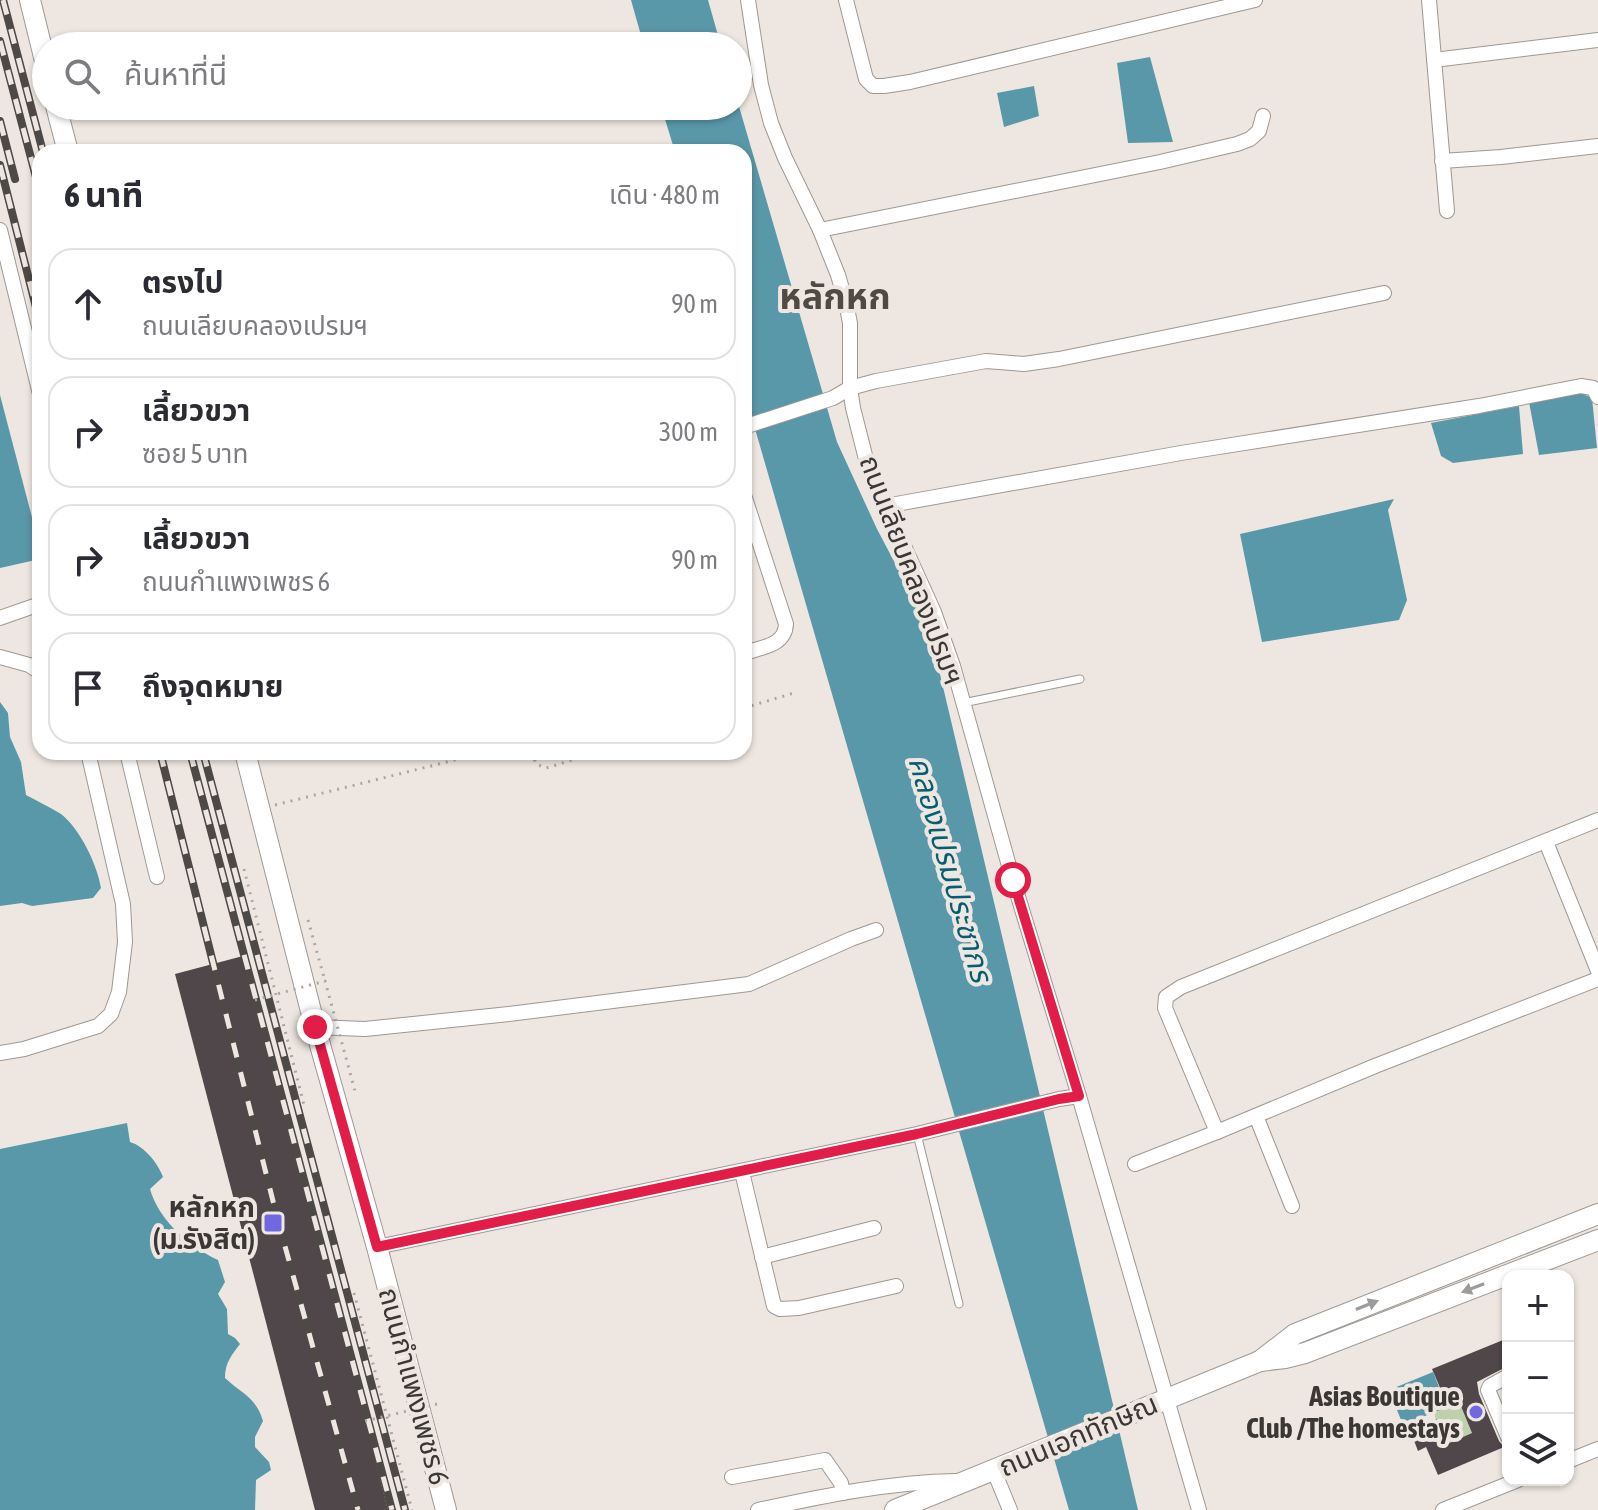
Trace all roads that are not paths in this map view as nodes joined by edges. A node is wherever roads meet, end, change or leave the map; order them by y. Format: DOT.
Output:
graph roads {
  1 [pos="30,0"];
  2 [pos="748,0"];
  3 [pos="846,0"];
  4 [pos="1255,0"];
  5 [pos="1429,0"];
  6 [pos="38,32"];
  7 [pos="1598,40"];
  8 [pos="1434,60"];
  9 [pos="1263,116"];
  10 [pos="60,120"];
  11 [pos="66,144"];
  12 [pos="1598,146"];
  13 [pos="1442,161"];
  14 [pos="1447,211"];
  15 [pos="0,230"];
  16 [pos="820,230"];
  17 [pos="1384,293"];
  18 [pos="32,361"];
  19 [pos="850,388"];
  20 [pos="1598,397"];
  21 [pos="752,424"];
  22 [pos="885,506"];
  23 [pos="752,545"];
  24 [pos="32,607"];
  25 [pos="0,618"];
  26 [pos="752,651"];
  27 [pos="0,657"];
  28 [pos="32,667"];
  29 [pos="1080,679"];
  30 [pos="963,703"];
  31 [pos="90,760"];
  32 [pos="129,760"];
  33 [pos="247,760"];
  34 [pos="1598,820"];
  35 [pos="1546,842"];
  36 [pos="157,877"];
  37 [pos="876,930"];
  38 [pos="1598,971"];
  39 [pos="1598,979"];
  40 [pos="315,1027"];
  41 [pos="0,1053"];
  42 [pos="1079,1096"];
  43 [pos="1256,1116"];
  44 [pos="1217,1132"];
  45 [pos="917,1134"];
  46 [pos="1135,1164"];
  47 [pos="742,1172"];
  48 [pos="1292,1206"];
  49 [pos="1598,1214"];
  50 [pos="874,1228"];
  51 [pos="1598,1240"];
  52 [pos="377,1247"];
  53 [pos="762,1257"];
  54 [pos="896,1286"];
  55 [pos="959,1304"];
  56 [pos="1260,1361"];
  57 [pos="1502,1378"];
  58 [pos="1165,1398"];
  59 [pos="1502,1423"];
  60 [pos="1598,1449"];
  61 [pos="1574,1459"];
  62 [pos="994,1471"];
  63 [pos="732,1477"];
  64 [pos="969,1481"];
  65 [pos="1503,1486"];
  66 [pos="843,1493"];
  67 [pos="446,1510"];
  68 [pos="758,1510"];
  69 [pos="895,1510"];
  70 [pos="1010,1510"];
  71 [pos="1199,1510"];
  72 [pos="1443,1510"];
  1 -- 6 [label="street"];
  2 -- 16 [label="street, ถนนเลียบคลองเปรมฯ"];
  3 -- 4 [label="street"];
  5 -- 8 [label="street"];
  7 -- 8 [label="street"];
  8 -- 13 [label="street"];
  9 -- 16 [label="street"];
  10 -- 11 [label="street"];
  12 -- 13 [label="street"];
  13 -- 14 [label="street"];
  15 -- 18 [label="street"];
  16 -- 19 [label="street, ถนนเลียบคลองเปรมฯ"];
  17 -- 19 [label="street"];
  19 -- 21 [label="street"];
  19 -- 22 [label="street, ถนนเลียบคลองเปรมฯ"];
  20 -- 22 [label="street"];
  22 -- 30 [label="street, ถนนเลียบคลองเปรมฯ"];
  23 -- 26 [label="street"];
  24 -- 25 [label="street"];
  27 -- 28 [label="street"];
  29 -- 30 [label="lane"];
  30 -- 42 [label="street, ถนนเลียบคลองเปรมฯ"];
  31 -- 41 [label="street"];
  32 -- 36 [label="street"];
  33 -- 40 [label="street, ถนนกำแพงเพชร 6"];
  34 -- 35 [label="street"];
  35 -- 38 [label="street"];
  35 -- 44 [label="street"];
  37 -- 40 [label="street"];
  39 -- 43 [label="street"];
  40 -- 52 [label="street, ถนนกำแพงเพชร 6"];
  42 -- 45 [label="street"];
  42 -- 58 [label="street, ถนนเลียบคลองเปรมฯ"];
  43 -- 44 [label="street"];
  43 -- 48 [label="street"];
  44 -- 46 [label="street"];
  45 -- 47 [label="street"];
  45 -- 55 [label="lane"];
  47 -- 52 [label="street"];
  47 -- 53 [label="street"];
  56 -- 49 [label="street, ถนนเอกทักษิณ, one-way"];
  50 -- 53 [label="street"];
  51 -- 56 [label="street, ถนนเอกทักษิณ, one-way"];
  52 -- 67 [label="street, ถนนกำแพงเพชร 6"];
  53 -- 54 [label="street"];
  56 -- 58 [label="street, ถนนเอกทักษิณ"];
  57 -- 59 [label="street"];
  58 -- 62 [label="street, ถนนเอกทักษิณ"];
  58 -- 71 [label="street, ถนนเลียบคลองเปรมฯ"];
  60 -- 61 [label="street"];
  62 -- 64 [label="street, ถนนเอกทักษิณ"];
  62 -- 70 [label="street"];
  63 -- 66 [label="street"];
  64 -- 66 [label="street"];
  64 -- 69 [label="street, ถนนเอกทักษิณ"];
  65 -- 72 [label="street"];
  66 -- 68 [label="street"];
}
